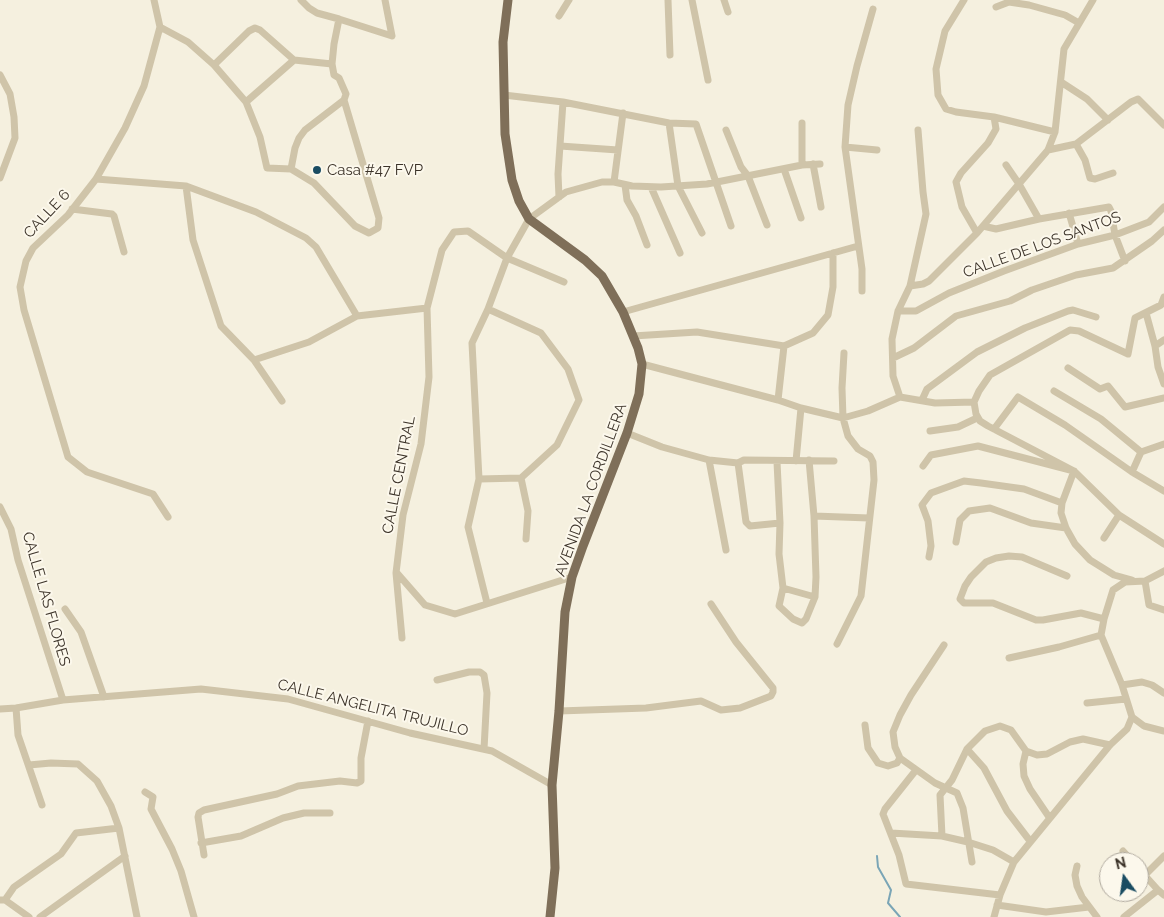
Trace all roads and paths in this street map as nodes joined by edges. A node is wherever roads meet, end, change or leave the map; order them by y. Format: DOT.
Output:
graph roads {
  1 [pos="154,0"];
  2 [pos="302,0"];
  3 [pos="385,0"];
  4 [pos="508,0"];
  5 [pos="569,0"];
  6 [pos="668,0"];
  7 [pos="692,0"];
  8 [pos="724,0"];
  9 [pos="964,0"];
  10 [pos="1093,0"];
  11 [pos="996,7"];
  12 [pos="873,9"];
  13 [pos="728,12"];
  14 [pos="559,16"];
  15 [pos="339,19"];
  16 [pos="1079,23"];
  17 [pos="160,27"];
  18 [pos="670,55"];
  19 [pos="294,60"];
  20 [pos="332,64"];
  21 [pos="214,65"];
  22 [pos="0,75"];
  23 [pos="708,80"];
  24 [pos="1061,82"];
  25 [pos="504,95"];
  26 [pos="344,100"];
  27 [pos="246,102"];
  28 [pos="563,102"];
  29 [pos="623,114"];
  30 [pos="994,116"];
  31 [pos="1108,120"];
  32 [pos="669,123"];
  33 [pos="802,123"];
  34 [pos="1164,125"];
  35 [pos="726,130"];
  36 [pos="918,130"];
  37 [pos="1055,132"];
  38 [pos="1076,144"];
  39 [pos="560,146"];
  40 [pos="845,147"];
  41 [pos="618,150"];
  42 [pos="877,150"];
  43 [pos="1048,150"];
  44 [pos="802,165"];
  45 [pos="1006,165"];
  46 [pos="291,169"];
  47 [pos="784,169"];
  48 [pos="1113,174"];
  49 [pos="748,176"];
  50 [pos="0,178"];
  51 [pos="96,179"];
  52 [pos="614,182"];
  53 [pos="716,182"];
  54 [pos="1019,184"];
  55 [pos="186,186"];
  56 [pos="625,186"];
  57 [pos="678,186"];
  58 [pos="651,187"];
  59 [pos="559,198"];
  60 [pos="1164,206"];
  61 [pos="821,207"];
  62 [pos="72,209"];
  63 [pos="1069,214"];
  64 [pos="529,218"];
  65 [pos="801,218"];
  66 [pos="1039,219"];
  67 [pos="767,225"];
  68 [pos="731,226"];
  69 [pos="983,226"];
  70 [pos="1164,230"];
  71 [pos="702,233"];
  72 [pos="977,233"];
  73 [pos="1115,235"];
  74 [pos="1078,244"];
  75 [pos="647,245"];
  76 [pos="858,246"];
  77 [pos="124,252"];
  78 [pos="680,253"];
  79 [pos="833,253"];
  80 [pos="507,258"];
  81 [pos="1125,261"];
  82 [pos="564,282"];
  83 [pos="910,286"];
  84 [pos="862,291"];
  85 [pos="1164,297"];
  86 [pos="426,308"];
  87 [pos="488,309"];
  88 [pos="898,311"];
  89 [pos="623,312"];
  90 [pos="1146,313"];
  91 [pos="358,316"];
  92 [pos="1096,317"];
  93 [pos="633,336"];
  94 [pos="1164,340"];
  95 [pos="784,346"];
  96 [pos="1155,346"];
  97 [pos="844,353"];
  98 [pos="894,358"];
  99 [pos="254,360"];
  100 [pos="642,364"];
  101 [pos="1068,368"];
  102 [pos="1164,384"];
  103 [pos="1054,391"];
  104 [pos="900,397"];
  105 [pos="1164,398"];
  106 [pos="778,400"];
  107 [pos="922,400"];
  108 [pos="282,401"];
  109 [pos="974,402"];
  110 [pos="801,408"];
  111 [pos="843,418"];
  112 [pos="978,418"];
  113 [pos="994,429"];
  114 [pos="930,432"];
  115 [pos="628,433"];
  116 [pos="1164,444"];
  117 [pos="1141,452"];
  118 [pos="709,460"];
  119 [pos="809,460"];
  120 [pos="796,461"];
  121 [pos="834,461"];
  122 [pos="777,462"];
  123 [pos="738,463"];
  124 [pos="923,466"];
  125 [pos="1074,470"];
  126 [pos="1132,472"];
  127 [pos="521,478"];
  128 [pos="479,479"];
  129 [pos="1164,491"];
  130 [pos="1062,503"];
  131 [pos="0,507"];
  132 [pos="1119,515"];
  133 [pos="814,516"];
  134 [pos="168,517"];
  135 [pos="869,518"];
  136 [pos="780,522"];
  137 [pos="1066,528"];
  138 [pos="1104,538"];
  139 [pos="526,539"];
  140 [pos="956,542"];
  141 [pos="1164,544"];
  142 [pos="726,550"];
  143 [pos="929,557"];
  144 [pos="1164,571"];
  145 [pos="396,573"];
  146 [pos="572,576"];
  147 [pos="1067,576"];
  148 [pos="1145,580"];
  149 [pos="1136,582"];
  150 [pos="783,588"];
  151 [pos="815,597"];
  152 [pos="487,603"];
  153 [pos="711,604"];
  154 [pos="65,610"];
  155 [pos="1164,610"];
  156 [pos="1104,619"];
  157 [pos="1101,635"];
  158 [pos="402,638"];
  159 [pos="837,644"];
  160 [pos="944,645"];
  161 [pos="1010,658"];
  162 [pos="437,680"];
  163 [pos="1122,685"];
  164 [pos="1164,693"];
  165 [pos="104,697"];
  166 [pos="1126,699"];
  167 [pos="62,700"];
  168 [pos="1087,703"];
  169 [pos="16,708"];
  170 [pos="0,709"];
  171 [pos="560,711"];
  172 [pos="1132,717"];
  173 [pos="368,721"];
  174 [pos="865,725"];
  175 [pos="1164,731"];
  176 [pos="1110,745"];
  177 [pos="484,749"];
  178 [pos="967,750"];
  179 [pos="1026,751"];
  180 [pos="900,758"];
  181 [pos="30,765"];
  182 [pos="916,770"];
  183 [pos="552,785"];
  184 [pos="947,787"];
  185 [pos="145,792"];
  186 [pos="42,805"];
  187 [pos="330,813"];
  188 [pos="1049,817"];
  189 [pos="119,828"];
  190 [pos="891,833"];
  191 [pos="942,836"];
  192 [pos="1030,841"];
  193 [pos="968,842"];
  194 [pos="201,843"];
  195 [pos="204,855"];
  196 [pos="125,856"];
  197 [pos="1164,856"];
  198 [pos="972,862"];
  199 [pos="1014,862"];
  200 [pos="1077,866"];
  201 [pos="1149,867"];
  202 [pos="1149,879"];
  203 [pos="1161,892"];
  204 [pos="1000,895"];
  205 [pos="3,900"];
  206 [pos="998,905"];
  207 [pos="1089,908"];
  208 [pos="29,917"];
  209 [pos="40,917"];
  210 [pos="137,917"];
  211 [pos="194,917"];
  212 [pos="550,917"];
  213 [pos="994,917"];
  214 [pos="1097,917"];
  215 [pos="1124,917"];
  1 -- 17 [label="street, CALLE 6"];
  2 -- 15 [label="street"];
  3 -- 15 [label="street"];
  4 -- 25 [label="main road, AVENIDA LA CORDILLERA"];
  5 -- 14 [label="street"];
  6 -- 18 [label="street"];
  7 -- 23 [label="street"];
  8 -- 13 [label="street"];
  9 -- 30 [label="street"];
  10 -- 16 [label="street"];
  11 -- 16 [label="street"];
  12 -- 40 [label="street"];
  15 -- 20 [label="street"];
  16 -- 24 [label="street"];
  17 -- 21 [label="street"];
  17 -- 51 [label="street, CALLE 6"];
  19 -- 20 [label="street"];
  19 -- 21 [label="street"];
  19 -- 27 [label="street"];
  20 -- 26 [label="street"];
  21 -- 27 [label="street"];
  22 -- 50 [label="street"];
  24 -- 31 [label="street"];
  24 -- 37 [label="street"];
  25 -- 28 [label="street"];
  25 -- 64 [label="main road, AVENIDA LA CORDILLERA"];
  26 -- 46 [label="street"];
  26 -- 46 [label="street"];
  27 -- 46 [label="street"];
  28 -- 29 [label="street"];
  28 -- 39 [label="street"];
  29 -- 32 [label="street"];
  29 -- 41 [label="street"];
  30 -- 37 [label="street"];
  30 -- 72 [label="street"];
  31 -- 34 [label="street"];
  31 -- 38 [label="street"];
  32 -- 53 [label="street"];
  32 -- 57 [label="street"];
  33 -- 44 [label="street"];
  35 -- 49 [label="street"];
  36 -- 83 [label="street"];
  37 -- 43 [label="street"];
  38 -- 43 [label="street"];
  38 -- 48 [label="street"];
  39 -- 41 [label="street"];
  39 -- 59 [label="street"];
  40 -- 42 [label="street"];
  40 -- 76 [label="street"];
  41 -- 52 [label="street"];
  43 -- 54 [label="street"];
  44 -- 47 [label="street"];
  44 -- 61 [label="street"];
  45 -- 54 [label="street"];
  47 -- 49 [label="street"];
  47 -- 65 [label="street"];
  49 -- 53 [label="street"];
  49 -- 67 [label="street"];
  51 -- 55 [label="street"];
  51 -- 62 [label="street, CALLE 6"];
  52 -- 56 [label="street"];
  52 -- 59 [label="street"];
  53 -- 57 [label="street"];
  53 -- 68 [label="street"];
  54 -- 66 [label="street"];
  54 -- 69 [label="street"];
  55 -- 91 [label="street"];
  55 -- 99 [label="street"];
  56 -- 58 [label="street"];
  56 -- 75 [label="street"];
  57 -- 58 [label="street"];
  57 -- 71 [label="street"];
  58 -- 78 [label="street"];
  59 -- 64 [label="street"];
  60 -- 73 [label="street, CALLE DE LOS SANTOS"];
  62 -- 77 [label="street"];
  62 -- 134 [label="street, CALLE 6"];
  63 -- 66 [label="street"];
  63 -- 73 [label="street"];
  63 -- 74 [label="street"];
  64 -- 80 [label="street"];
  64 -- 89 [label="main road, AVENIDA LA CORDILLERA"];
  66 -- 69 [label="street"];
  69 -- 72 [label="street"];
  70 -- 81 [label="street"];
  72 -- 83 [label="street"];
  73 -- 74 [label="street, CALLE DE LOS SANTOS"];
  73 -- 81 [label="street"];
  74 -- 88 [label="street, CALLE DE LOS SANTOS"];
  76 -- 79 [label="street"];
  76 -- 84 [label="street"];
  79 -- 89 [label="street"];
  79 -- 95 [label="street"];
  80 -- 82 [label="street"];
  80 -- 86 [label="street, CALLE CENTRAL"];
  80 -- 87 [label="street"];
  81 -- 98 [label="street"];
  83 -- 88 [label="street"];
  85 -- 90 [label="street"];
  86 -- 91 [label="street"];
  86 -- 145 [label="street, CALLE CENTRAL"];
  87 -- 127 [label="street"];
  87 -- 128 [label="street"];
  88 -- 98 [label="street"];
  89 -- 93 [label="main road, AVENIDA LA CORDILLERA"];
  90 -- 96 [label="street"];
  90 -- 109 [label="street"];
  91 -- 99 [label="street"];
  92 -- 107 [label="street"];
  93 -- 95 [label="street"];
  93 -- 100 [label="main road, AVENIDA LA CORDILLERA"];
  94 -- 96 [label="street"];
  95 -- 106 [label="street"];
  96 -- 102 [label="street"];
  97 -- 111 [label="street"];
  98 -- 104 [label="street"];
  99 -- 108 [label="street"];
  100 -- 106 [label="street"];
  100 -- 115 [label="main road, AVENIDA LA CORDILLERA"];
  101 -- 105 [label="street"];
  103 -- 117 [label="street"];
  104 -- 107 [label="street"];
  104 -- 111 [label="street"];
  106 -- 110 [label="street"];
  107 -- 109 [label="street"];
  109 -- 112 [label="street"];
  110 -- 111 [label="street"];
  110 -- 120 [label="street"];
  111 -- 135 [label="street"];
  112 -- 113 [label="street"];
  112 -- 114 [label="street"];
  113 -- 125 [label="street"];
  113 -- 126 [label="street"];
  115 -- 118 [label="street"];
  115 -- 146 [label="main road, AVENIDA LA CORDILLERA"];
  116 -- 117 [label="street"];
  117 -- 126 [label="street"];
  118 -- 123 [label="street"];
  118 -- 142 [label="street"];
  119 -- 120 [label="street"];
  119 -- 121 [label="street"];
  119 -- 133 [label="street"];
  120 -- 122 [label="street"];
  122 -- 123 [label="street"];
  122 -- 136 [label="street"];
  123 -- 136 [label="street"];
  124 -- 125 [label="street"];
  125 -- 130 [label="street"];
  125 -- 132 [label="street"];
  126 -- 129 [label="street"];
  127 -- 128 [label="street"];
  127 -- 139 [label="street"];
  128 -- 152 [label="street"];
  130 -- 137 [label="street"];
  130 -- 143 [label="street"];
  131 -- 167 [label="street, CALLE LAS FLORES"];
  132 -- 138 [label="street"];
  132 -- 141 [label="street"];
  133 -- 135 [label="street"];
  133 -- 151 [label="street"];
  135 -- 159 [label="street"];
  136 -- 150 [label="street"];
  137 -- 140 [label="street"];
  137 -- 149 [label="street"];
  144 -- 148 [label="street"];
  145 -- 152 [label="street"];
  145 -- 158 [label="street, CALLE CENTRAL"];
  146 -- 152 [label="street"];
  146 -- 171 [label="main road, AVENIDA LA CORDILLERA"];
  147 -- 156 [label="street"];
  148 -- 149 [label="street"];
  148 -- 155 [label="street"];
  149 -- 156 [label="street"];
  150 -- 151 [label="street"];
  150 -- 151 [label="street"];
  153 -- 171 [label="street"];
  154 -- 165 [label="street"];
  156 -- 157 [label="street"];
  157 -- 161 [label="street"];
  157 -- 163 [label="street"];
  160 -- 180 [label="street"];
  162 -- 177 [label="street"];
  163 -- 164 [label="street"];
  163 -- 166 [label="street"];
  165 -- 167 [label="street, CALLE ANGELITA TRUJILLO"];
  165 -- 173 [label="street, CALLE ANGELITA TRUJILLO"];
  166 -- 168 [label="street"];
  166 -- 172 [label="street"];
  167 -- 169 [label="street, CALLE ANGELITA TRUJILLO"];
  169 -- 170 [label="street, CALLE ANGELITA TRUJILLO"];
  169 -- 181 [label="street"];
  171 -- 183 [label="main road, AVENIDA LA CORDILLERA"];
  172 -- 175 [label="street"];
  172 -- 176 [label="street"];
  173 -- 177 [label="street, CALLE ANGELITA TRUJILLO"];
  173 -- 194 [label="street"];
  174 -- 180 [label="street"];
  176 -- 179 [label="street"];
  176 -- 188 [label="street"];
  177 -- 183 [label="street, CALLE ANGELITA TRUJILLO"];
  178 -- 179 [label="street"];
  178 -- 184 [label="street"];
  178 -- 192 [label="street"];
  179 -- 188 [label="street"];
  180 -- 182 [label="street"];
  181 -- 186 [label="street"];
  181 -- 189 [label="street"];
  182 -- 184 [label="street"];
  182 -- 190 [label="street"];
  183 -- 212 [label="main road, AVENIDA LA CORDILLERA"];
  184 -- 191 [label="street"];
  184 -- 193 [label="street"];
  185 -- 211 [label="street"];
  187 -- 194 [label="street"];
  188 -- 192 [label="street"];
  189 -- 196 [label="street"];
  189 -- 205 [label="street"];
  190 -- 191 [label="street"];
  190 -- 204 [label="street"];
  191 -- 193 [label="street"];
  192 -- 199 [label="street"];
  193 -- 198 [label="street"];
  193 -- 199 [label="street"];
  194 -- 195 [label="street"];
  196 -- 209 [label="street"];
  196 -- 210 [label="street"];
  197 -- 201 [label="street"];
  199 -- 204 [label="street"];
  200 -- 207 [label="street"];
  202 -- 203 [label="street"];
  203 -- 215 [label="street"];
  204 -- 206 [label="street"];
  205 -- 208 [label="street"];
  206 -- 207 [label="street"];
  206 -- 213 [label="street"];
  207 -- 214 [label="street"];
}
